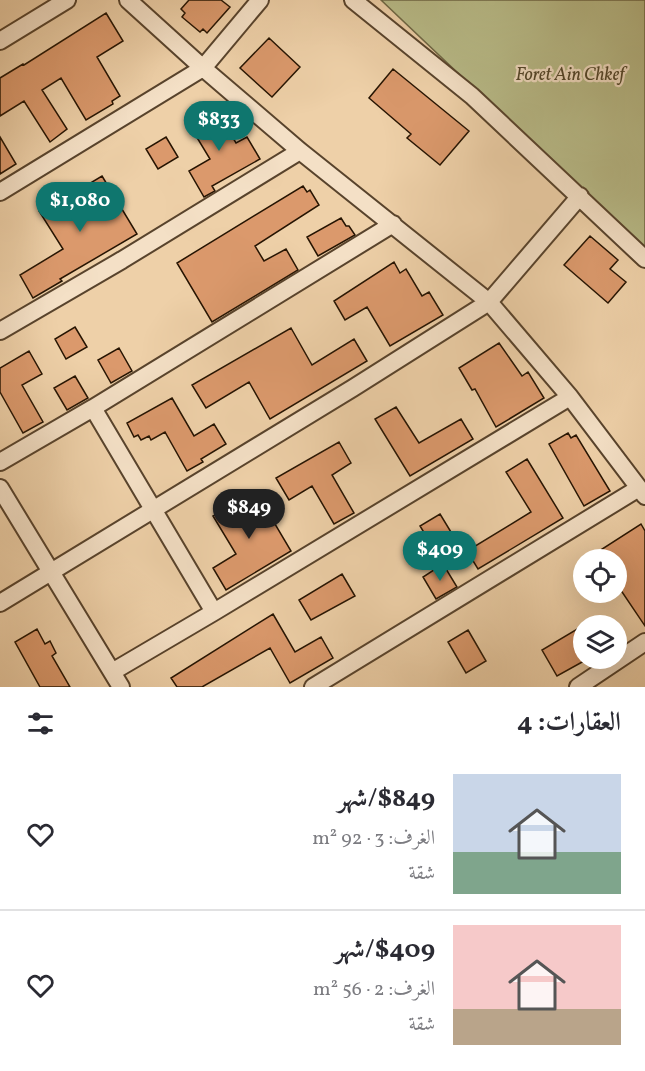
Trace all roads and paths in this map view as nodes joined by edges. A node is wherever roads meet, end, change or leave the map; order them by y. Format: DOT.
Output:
graph roads {
  1 [pos="67,0"];
  2 [pos="128,0"];
  3 [pos="260,0"];
  4 [pos="353,0"];
  5 [pos="0,41"];
  6 [pos="203,68"];
  7 [pos="300,151"];
  8 [pos="0,192"];
  9 [pos="580,196"];
  10 [pos="393,224"];
  11 [pos="645,259"];
  12 [pos="489,302"];
  13 [pos="0,331"];
  14 [pos="570,397"];
  15 [pos="93,408"];
  16 [pos="0,462"];
  17 [pos="0,488"];
  18 [pos="642,492"];
  19 [pos="152,510"];
  20 [pos="51,570"];
  21 [pos="0,603"];
  22 [pos="214,612"];
  23 [pos="645,642"];
  24 [pos="112,672"];
  25 [pos="121,687"];
  26 [pos="313,687"];
  27 [pos="578,687"];
  1 -- 5 [label="street"];
  2 -- 6 [label="street"];
  3 -- 6 [label="street"];
  4 -- 9 [label="street"];
  6 -- 7 [label="street"];
  6 -- 8 [label="street"];
  7 -- 10 [label="street"];
  7 -- 13 [label="street"];
  9 -- 11 [label="street"];
  9 -- 12 [label="street"];
  10 -- 12 [label="street"];
  10 -- 15 [label="street"];
  12 -- 14 [label="street"];
  12 -- 19 [label="street"];
  14 -- 18 [label="street"];
  14 -- 22 [label="street"];
  15 -- 16 [label="street"];
  15 -- 19 [label="street"];
  17 -- 20 [label="street"];
  18 -- 26 [label="street"];
  19 -- 20 [label="street"];
  19 -- 22 [label="street"];
  20 -- 21 [label="street"];
  20 -- 24 [label="street"];
  22 -- 24 [label="street"];
  23 -- 27 [label="street"];
  24 -- 25 [label="street"];
}
